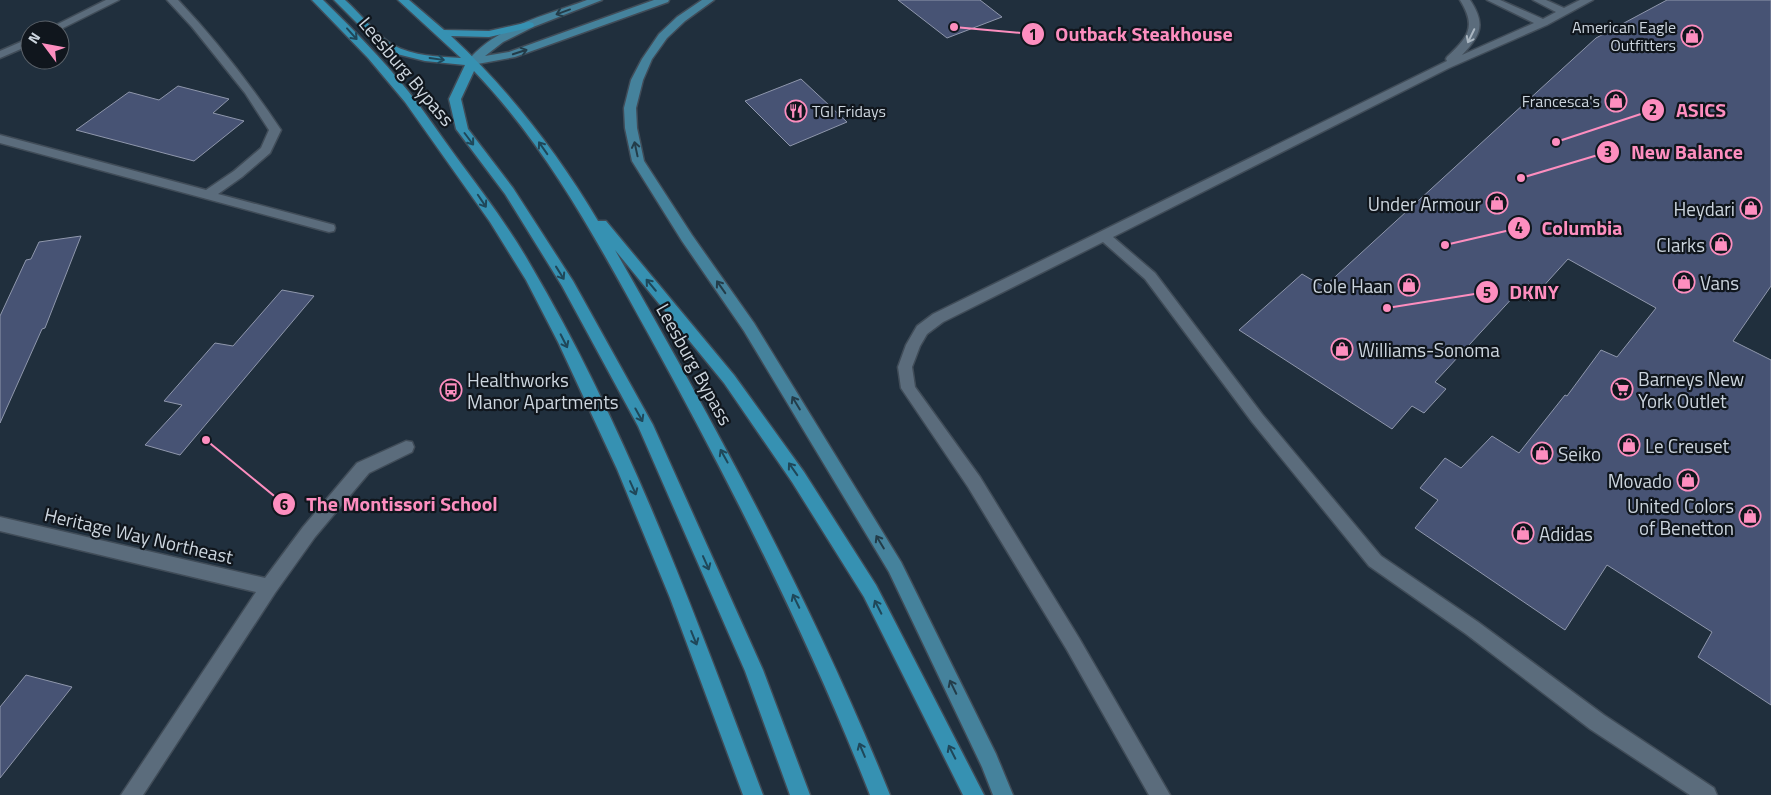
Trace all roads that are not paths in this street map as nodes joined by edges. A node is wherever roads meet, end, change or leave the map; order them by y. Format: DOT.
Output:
graph roads {
  1 [pos="114,0"];
  2 [pos="172,0"];
  3 [pos="317,0"];
  4 [pos="339,0"];
  5 [pos="403,0"];
  6 [pos="597,0"];
  7 [pos="664,0"];
  8 [pos="709,0"];
  9 [pos="1465,0"];
  10 [pos="1492,0"];
  11 [pos="1538,0"];
  12 [pos="1588,0"];
  13 [pos="1564,12"];
  14 [pos="70,21"];
  15 [pos="1543,23"];
  16 [pos="529,25"];
  17 [pos="441,33"];
  18 [pos="20,45"];
  19 [pos="0,55"];
  20 [pos="472,62"];
  21 [pos="1445,66"];
  22 [pos="0,139"];
  23 [pos="571,188"];
  24 [pos="208,195"];
  25 [pos="329,228"];
  26 [pos="1103,235"];
  27 [pos="406,447"];
  28 [pos="0,524"];
  29 [pos="269,587"];
  30 [pos="131,795"];
  31 [pos="753,795"];
  32 [pos="800,795"];
  33 [pos="880,795"];
  34 [pos="974,795"];
  35 [pos="1003,795"];
  36 [pos="1160,795"];
  37 [pos="1707,795"];
  1 -- 14 [label="street"];
  2 -- 24 [label="street"];
  3 -- 31 [label="highway, Leesburg Bypass, one-way"];
  4 -- 20 [label="highway, one-way"];
  5 -- 17 [label="highway, Leesburg Bypass"];
  6 -- 16 [label="main road, one-way"];
  20 -- 7 [label="main road, one-way"];
  35 -- 8 [label="main road, one-way"];
  9 -- 21 [label="street, one-way"];
  10 -- 15 [label="street"];
  11 -- 13 [label="street"];
  12 -- 13 [label="street"];
  13 -- 15 [label="street"];
  15 -- 21 [label="street"];
  16 -- 17 [label="highway"];
  16 -- 20 [label="main road"];
  17 -- 20 [label="highway, Leesburg Bypass"];
  18 -- 19 [label="street"];
  23 -- 20 [label="highway, Leesburg Bypass, one-way"];
  20 -- 32 [label="highway, one-way"];
  21 -- 26 [label="street"];
  22 -- 24 [label="street"];
  33 -- 23 [label="highway, Leesburg Bypass, one-way"];
  34 -- 23 [label="highway, one-way"];
  24 -- 25 [label="street"];
  26 -- 36 [label="street"];
  26 -- 37 [label="street"];
  27 -- 29 [label="street"];
  28 -- 29 [label="street, Heritage Way Northeast"];
  29 -- 30 [label="street"];
}
